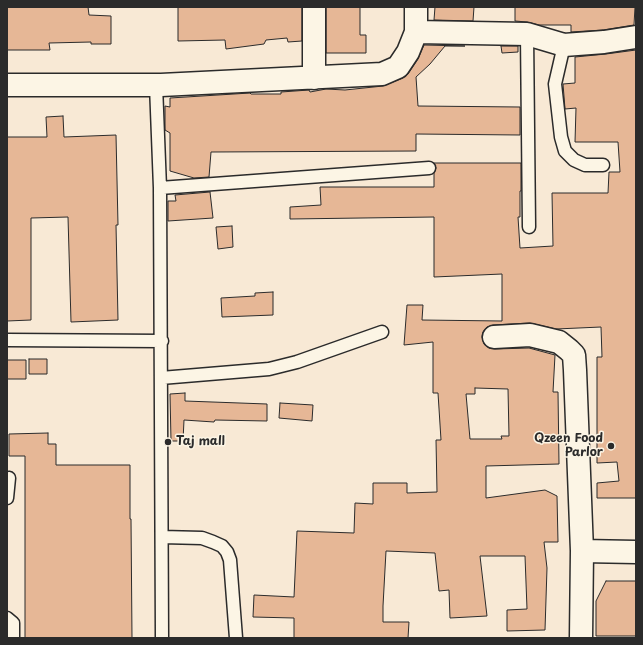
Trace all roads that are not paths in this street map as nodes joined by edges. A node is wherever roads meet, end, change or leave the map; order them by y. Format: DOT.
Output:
graph roads {
  1 [pos="314,7"];
  2 [pos="416,7"];
  3 [pos="416,32"];
  4 [pos="527,34"];
  5 [pos="636,37"];
  6 [pos="564,45"];
  7 [pos="314,78"];
  8 [pos="7,85"];
  9 [pos="156,85"];
  10 [pos="603,165"];
  11 [pos="429,168"];
  12 [pos="160,188"];
  13 [pos="529,227"];
  14 [pos="382,332"];
  15 [pos="494,337"];
  16 [pos="7,340"];
  17 [pos="162,341"];
  18 [pos="162,378"];
  19 [pos="9,478"];
  20 [pos="7,498"];
  21 [pos="162,537"];
  22 [pos="582,551"];
  23 [pos="636,552"];
  24 [pos="7,618"];
  25 [pos="13,638"];
  26 [pos="162,638"];
  27 [pos="236,638"];
  28 [pos="581,638"];
  1 -- 7 [label="street"];
  2 -- 3 [label="street"];
  3 -- 4 [label="street"];
  3 -- 7 [label="street"];
  4 -- 6 [label="street"];
  4 -- 13 [label="lane"];
  5 -- 6 [label="street"];
  6 -- 10 [label="lane"];
  7 -- 9 [label="street"];
  8 -- 9 [label="street"];
  9 -- 12 [label="lane"];
  11 -- 12 [label="lane"];
  12 -- 17 [label="lane"];
  14 -- 18 [label="lane"];
  15 -- 22 [label="street"];
  16 -- 17 [label="lane"];
  17 -- 18 [label="lane"];
  18 -- 21 [label="lane"];
  19 -- 20 [label="lane"];
  21 -- 26 [label="lane"];
  21 -- 27 [label="lane"];
  22 -- 23 [label="street"];
  22 -- 28 [label="street"];
  24 -- 25 [label="lane"];
}
